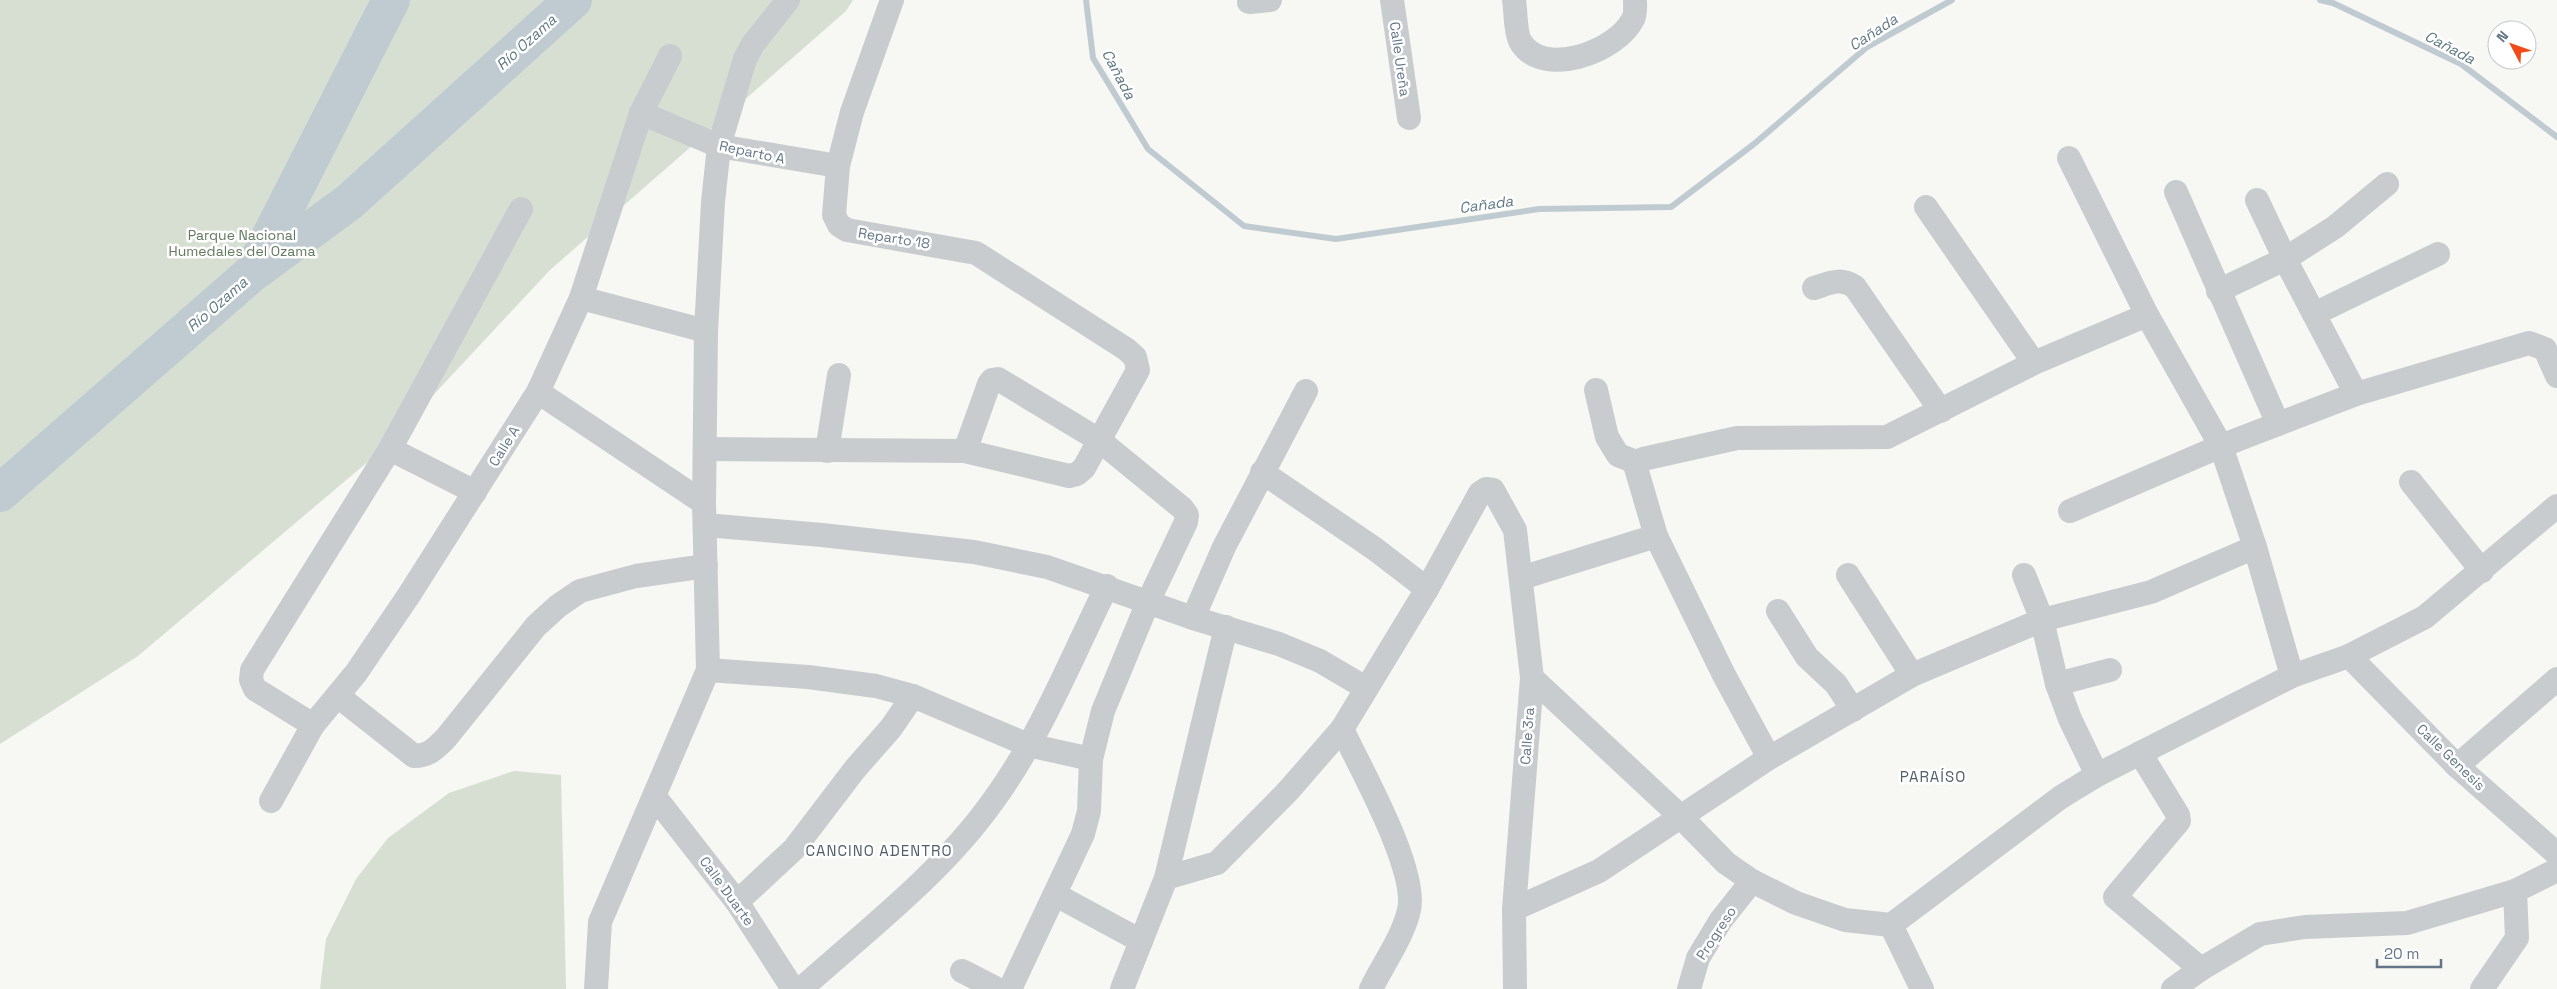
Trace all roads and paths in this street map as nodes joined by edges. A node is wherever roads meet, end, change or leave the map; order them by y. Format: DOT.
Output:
graph roads {
  1 [pos="788,0"];
  2 [pos="892,0"];
  3 [pos="1392,0"];
  4 [pos="1514,0"];
  5 [pos="1635,0"];
  6 [pos="670,56"];
  7 [pos="642,113"];
  8 [pos="1409,118"];
  9 [pos="719,146"];
  10 [pos="2069,158"];
  11 [pos="838,166"];
  12 [pos="2387,184"];
  13 [pos="2176,192"];
  14 [pos="2257,200"];
  15 [pos="1926,207"];
  16 [pos="521,209"];
  17 [pos="2438,254"];
  18 [pos="2285,259"];
  19 [pos="1814,288"];
  20 [pos="2218,290"];
  21 [pos="581,298"];
  22 [pos="2314,314"];
  23 [pos="2147,315"];
  24 [pos="706,331"];
  25 [pos="2034,363"];
  26 [pos="839,375"];
  27 [pos="2557,376"];
  28 [pos="1596,390"];
  29 [pos="1306,391"];
  30 [pos="538,392"];
  31 [pos="2356,394"];
  32 [pos="1941,411"];
  33 [pos="2278,424"];
  34 [pos="1099,440"];
  35 [pos="2221,446"];
  36 [pos="390,449"];
  37 [pos="705,449"];
  38 [pos="827,451"];
  39 [pos="965,451"];
  40 [pos="1638,463"];
  41 [pos="1262,472"];
  42 [pos="2411,482"];
  43 [pos="475,492"];
  44 [pos="2557,506"];
  45 [pos="2070,511"];
  46 [pos="705,514"];
  47 [pos="1656,536"];
  48 [pos="2255,547"];
  49 [pos="706,566"];
  50 [pos="2482,571"];
  51 [pos="1848,575"];
  52 [pos="2024,575"];
  53 [pos="1521,578"];
  54 [pos="1107,586"];
  55 [pos="1427,588"];
  56 [pos="1148,602"];
  57 [pos="1778,611"];
  58 [pos="1193,618"];
  59 [pos="2042,620"];
  60 [pos="1226,627"];
  61 [pos="2349,656"];
  62 [pos="708,670"];
  63 [pos="2110,670"];
  64 [pos="1912,675"];
  65 [pos="2292,676"];
  66 [pos="1532,678"];
  67 [pos="2557,679"];
  68 [pos="2057,684"];
  69 [pos="1366,688"];
  70 [pos="338,696"];
  71 [pos="913,696"];
  72 [pos="1853,710"];
  73 [pos="313,725"];
  74 [pos="1342,729"];
  75 [pos="1028,745"];
  76 [pos="2140,753"];
  77 [pos="1769,758"];
  78 [pos="1091,759"];
  79 [pos="2457,766"];
  80 [pos="2097,775"];
  81 [pos="655,797"];
  82 [pos="271,801"];
  83 [pos="1680,816"];
  84 [pos="2557,854"];
  85 [pos="2557,870"];
  86 [pos="1166,878"];
  87 [pos="1752,881"];
  88 [pos="2515,891"];
  89 [pos="1056,895"];
  90 [pos="737,902"];
  91 [pos="1514,909"];
  92 [pos="1891,925"];
  93 [pos="1141,941"];
  94 [pos="2201,969"];
  95 [pos="962,971"];
  96 [pos="596,989"];
  97 [pos="794,989"];
  98 [pos="801,989"];
  99 [pos="997,989"];
  100 [pos="1010,989"];
  101 [pos="1122,989"];
  102 [pos="1371,989"];
  103 [pos="1515,989"];
  104 [pos="1689,989"];
  105 [pos="1922,989"];
  106 [pos="2173,989"];
  107 [pos="2482,989"];
  1 -- 9 [label="street"];
  2 -- 11 [label="street, Reparto 18"];
  3 -- 8 [label="street, Calle Ureña"];
  4 -- 5 [label="street"];
  6 -- 7 [label="street, Calle A"];
  7 -- 9 [label="street, Reparto A"];
  7 -- 21 [label="street, Calle A"];
  9 -- 11 [label="street, Reparto A"];
  9 -- 24 [label="street"];
  10 -- 23 [label="street"];
  11 -- 34 [label="street, Reparto 18"];
  12 -- 18 [label="street"];
  13 -- 20 [label="street"];
  14 -- 18 [label="street"];
  15 -- 25 [label="street"];
  16 -- 36 [label="street"];
  17 -- 22 [label="street"];
  18 -- 20 [label="street"];
  18 -- 22 [label="street"];
  19 -- 32 [label="street"];
  20 -- 33 [label="street"];
  21 -- 24 [label="street"];
  21 -- 30 [label="street, Calle A"];
  22 -- 31 [label="street"];
  23 -- 25 [label="street"];
  23 -- 35 [label="street"];
  24 -- 37 [label="street"];
  25 -- 32 [label="street"];
  26 -- 38 [label="street"];
  27 -- 31 [label="street"];
  28 -- 40 [label="street"];
  29 -- 41 [label="street"];
  30 -- 43 [label="street, Calle A"];
  30 -- 46 [label="street"];
  31 -- 33 [label="street"];
  32 -- 40 [label="street"];
  33 -- 35 [label="street"];
  34 -- 39 [label="street"];
  34 -- 39 [label="street"];
  34 -- 56 [label="street"];
  35 -- 45 [label="street"];
  35 -- 48 [label="street"];
  36 -- 43 [label="street"];
  36 -- 73 [label="street"];
  37 -- 38 [label="street"];
  37 -- 46 [label="street"];
  38 -- 39 [label="street"];
  40 -- 47 [label="street"];
  41 -- 55 [label="street"];
  41 -- 58 [label="street"];
  42 -- 50 [label="street"];
  43 -- 70 [label="street, Calle A"];
  44 -- 50 [label="street"];
  46 -- 49 [label="street"];
  46 -- 54 [label="street"];
  47 -- 53 [label="street"];
  47 -- 77 [label="street"];
  48 -- 59 [label="street"];
  48 -- 65 [label="street"];
  49 -- 62 [label="street"];
  49 -- 70 [label="street"];
  50 -- 61 [label="street"];
  51 -- 64 [label="street"];
  52 -- 59 [label="street"];
  53 -- 55 [label="street, Calle 3ra"];
  53 -- 66 [label="street, Calle 3ra"];
  54 -- 56 [label="street"];
  54 -- 75 [label="street"];
  55 -- 69 [label="street"];
  56 -- 58 [label="street"];
  56 -- 78 [label="street"];
  57 -- 72 [label="street"];
  58 -- 60 [label="street"];
  59 -- 64 [label="street"];
  59 -- 68 [label="street"];
  60 -- 69 [label="street"];
  60 -- 86 [label="street"];
  61 -- 65 [label="street"];
  61 -- 79 [label="street, Calle Genesis"];
  62 -- 71 [label="street"];
  62 -- 81 [label="street"];
  63 -- 68 [label="street"];
  64 -- 72 [label="street"];
  65 -- 76 [label="street"];
  66 -- 83 [label="street"];
  66 -- 91 [label="street, Calle 3ra"];
  67 -- 79 [label="street"];
  68 -- 80 [label="street"];
  69 -- 74 [label="street"];
  70 -- 73 [label="street, Calle A"];
  71 -- 75 [label="street"];
  71 -- 90 [label="street"];
  72 -- 77 [label="street"];
  73 -- 82 [label="street, Calle A"];
  74 -- 86 [label="street"];
  74 -- 102 [label="street"];
  75 -- 78 [label="street"];
  75 -- 98 [label="street"];
  76 -- 80 [label="street"];
  76 -- 94 [label="street"];
  77 -- 83 [label="street"];
  78 -- 89 [label="street"];
  79 -- 84 [label="street, Calle Genesis"];
  80 -- 92 [label="street"];
  81 -- 90 [label="street, Calle Duarte"];
  81 -- 96 [label="street"];
  83 -- 87 [label="street"];
  83 -- 91 [label="street"];
  85 -- 88 [label="street"];
  86 -- 93 [label="street"];
  87 -- 92 [label="street"];
  87 -- 104 [label="street, Progreso"];
  88 -- 94 [label="street"];
  88 -- 107 [label="street"];
  89 -- 93 [label="street"];
  89 -- 100 [label="street"];
  90 -- 97 [label="street, Calle Duarte"];
  91 -- 103 [label="street, Calle 3ra"];
  92 -- 105 [label="street"];
  93 -- 101 [label="street"];
  94 -- 106 [label="street"];
  95 -- 99 [label="street"];
}
